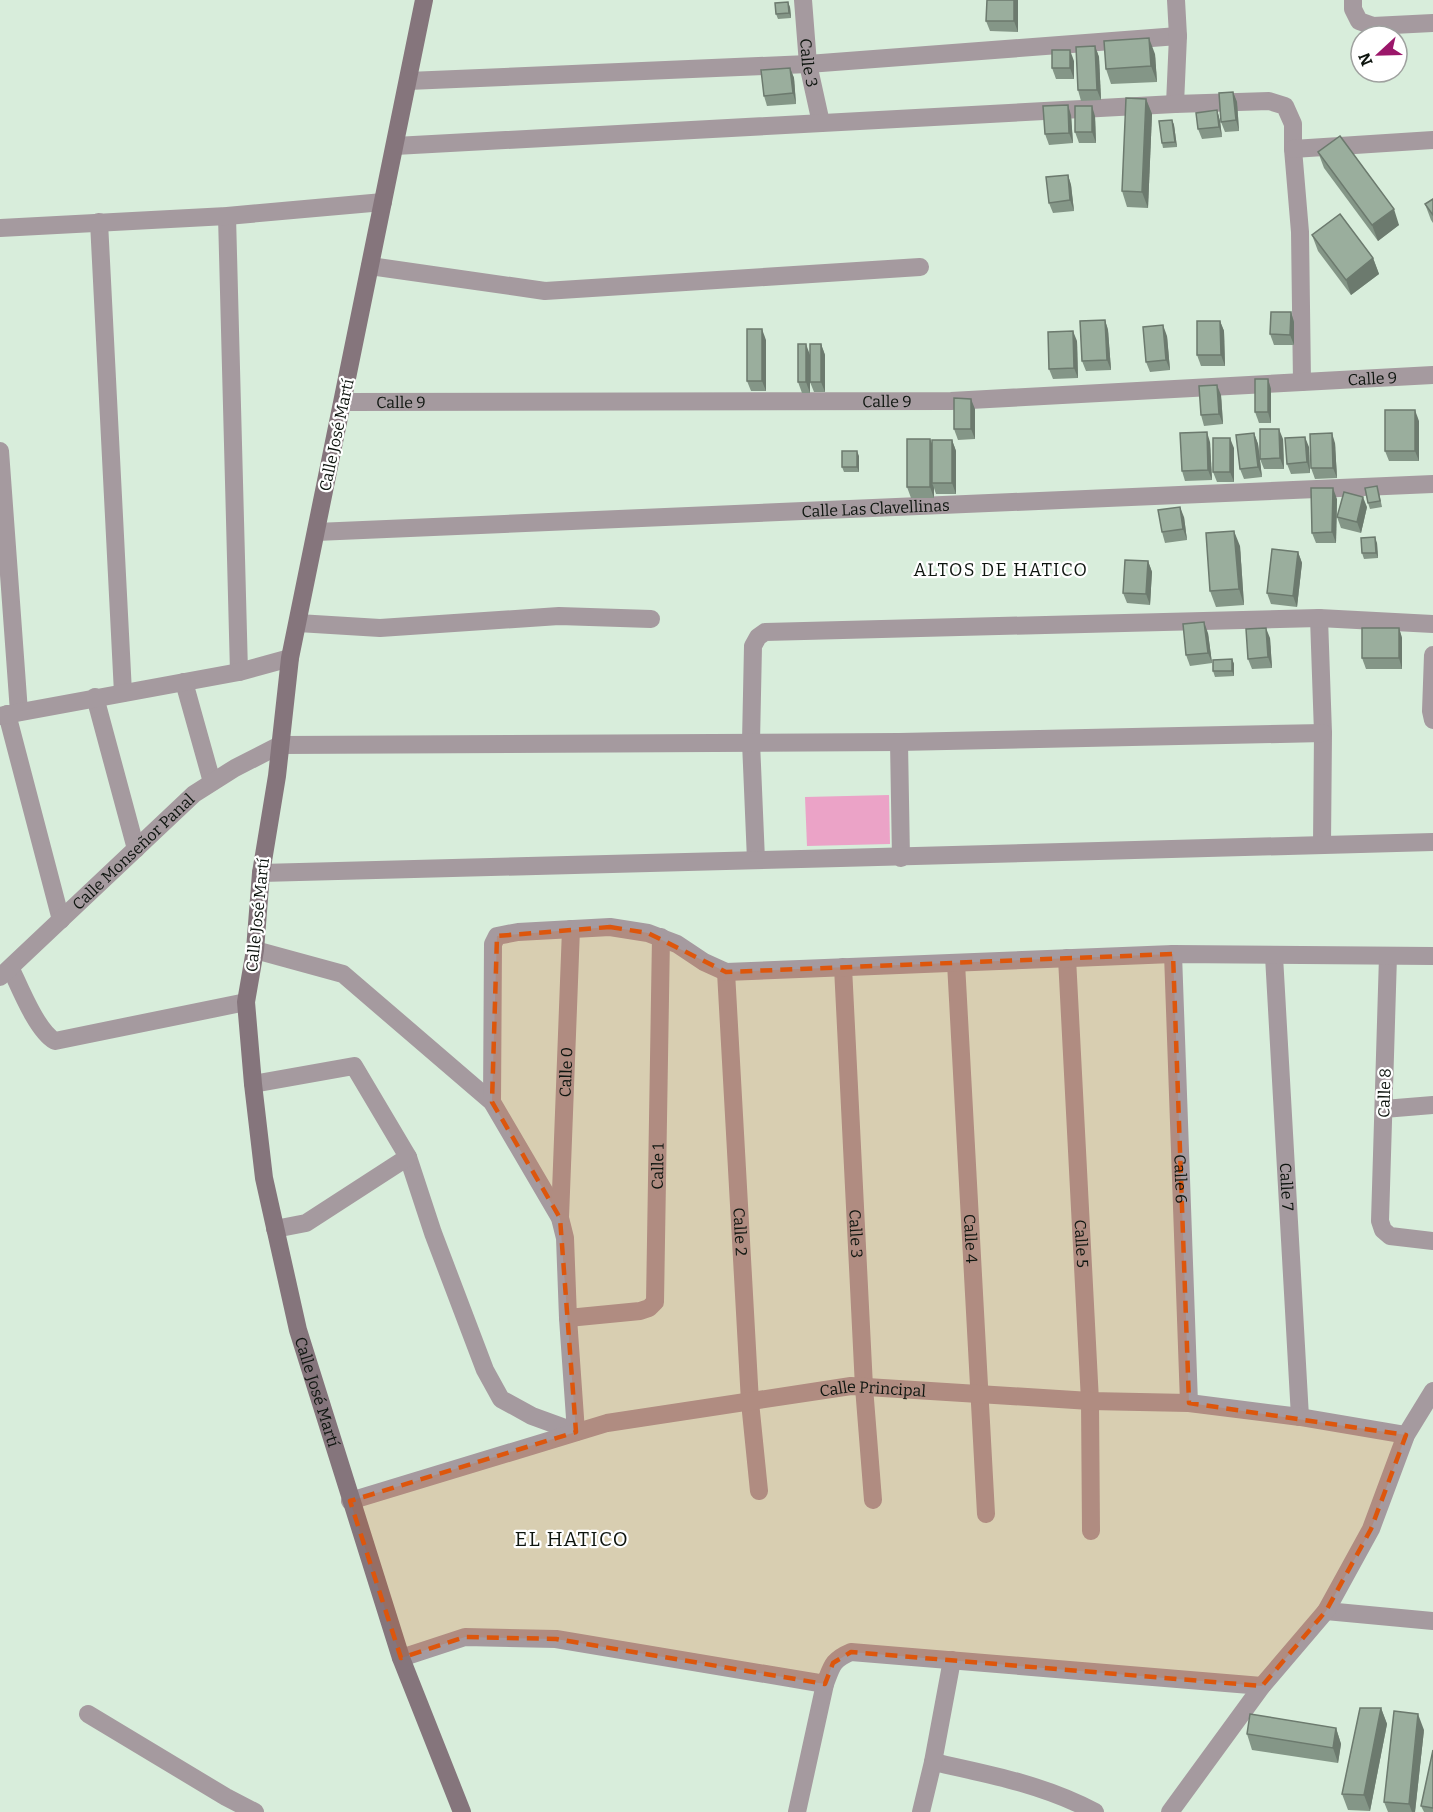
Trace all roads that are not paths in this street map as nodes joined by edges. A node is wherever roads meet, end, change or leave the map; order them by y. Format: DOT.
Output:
graph roads {
  1 [pos="424,0"];
  2 [pos="803,0"];
  3 [pos="1176,0"];
  4 [pos="1353,0"];
  5 [pos="1433,23"];
  6 [pos="1178,36"];
  7 [pos="808,64"];
  8 [pos="408,81"];
  9 [pos="1175,104"];
  10 [pos="820,123"];
  11 [pos="1433,140"];
  12 [pos="395,146"];
  13 [pos="1293,149"];
  14 [pos="383,202"];
  15 [pos="227,216"];
  16 [pos="99,222"];
  17 [pos="0,228"];
  18 [pos="370,266"];
  19 [pos="920,267"];
  20 [pos="1433,375"];
  21 [pos="1302,382"];
  22 [pos="343,402"];
  23 [pos="0,451"];
  24 [pos="1433,484"];
  25 [pos="2,516"];
  26 [pos="316,532"];
  27 [pos="1319,618"];
  28 [pos="651,619"];
  29 [pos="298,623"];
  30 [pos="1433,624"];
  31 [pos="290,658"];
  32 [pos="1432,666"];
  33 [pos="240,672"];
  34 [pos="184,682"];
  35 [pos="123,693"];
  36 [pos="95,697"];
  37 [pos="9,714"];
  38 [pos="1433,720"];
  39 [pos="1323,734"];
  40 [pos="751,742"];
  41 [pos="899,742"];
  42 [pos="280,745"];
  43 [pos="212,782"];
  44 [pos="1433,842"];
  45 [pos="1323,845"];
  46 [pos="136,849"];
  47 [pos="901,858"];
  48 [pos="756,860"];
  49 [pos="261,873"];
  50 [pos="61,920"];
  51 [pos="571,929"];
  52 [pos="661,937"];
  53 [pos="255,950"];
  54 [pos="1173,954"];
  55 [pos="1274,956"];
  56 [pos="1388,956"];
  57 [pos="1433,956"];
  58 [pos="1067,958"];
  59 [pos="956,963"];
  60 [pos="843,967"];
  61 [pos="726,972"];
  62 [pos="5,973"];
  63 [pos="246,1002"];
  64 [pos="253,1084"];
  65 [pos="492,1102"];
  66 [pos="1433,1105"];
  67 [pos="1384,1109"];
  68 [pos="408,1157"];
  69 [pos="560,1218"];
  70 [pos="275,1229"];
  71 [pos="1433,1241"];
  72 [pos="568,1318"];
  73 [pos="864,1387"];
  74 [pos="1433,1391"];
  75 [pos="980,1395"];
  76 [pos="1090,1401"];
  77 [pos="750,1402"];
  78 [pos="1189,1403"];
  79 [pos="1300,1417"];
  80 [pos="576,1432"];
  81 [pos="1406,1435"];
  82 [pos="759,1491"];
  83 [pos="873,1500"];
  84 [pos="350,1501"];
  85 [pos="986,1514"];
  86 [pos="1091,1531"];
  87 [pos="1326,1611"];
  88 [pos="1433,1621"];
  89 [pos="400,1659"];
  90 [pos="952,1660"];
  91 [pos="825,1684"];
  92 [pos="1262,1686"];
  93 [pos="88,1714"];
  94 [pos="933,1762"];
  95 [pos="255,1812"];
  96 [pos="462,1812"];
  97 [pos="796,1812"];
  98 [pos="921,1812"];
  99 [pos="1095,1812"];
  100 [pos="1170,1812"];
  1 -- 8 [label="main road, Calle José Martí"];
  2 -- 7 [label="street, Calle 3"];
  3 -- 6 [label="street"];
  4 -- 5 [label="street"];
  6 -- 7 [label="street"];
  6 -- 9 [label="street"];
  7 -- 8 [label="street"];
  7 -- 10 [label="street, Calle 3"];
  8 -- 12 [label="main road, Calle José Martí"];
  9 -- 10 [label="street"];
  9 -- 13 [label="street"];
  10 -- 12 [label="street"];
  11 -- 13 [label="street"];
  12 -- 14 [label="main road, Calle José Martí"];
  13 -- 21 [label="street"];
  14 -- 15 [label="street"];
  14 -- 18 [label="main road, Calle José Martí"];
  15 -- 16 [label="street"];
  15 -- 33 [label="street"];
  16 -- 17 [label="street"];
  16 -- 35 [label="street"];
  18 -- 19 [label="street"];
  18 -- 22 [label="main road, Calle José Martí"];
  20 -- 21 [label="street, Calle 9"];
  21 -- 22 [label="street, Calle 9"];
  22 -- 26 [label="main road, Calle José Martí"];
  23 -- 25 [label="street"];
  24 -- 26 [label="street, Calle Las Clavellinas"];
  25 -- 37 [label="street"];
  26 -- 29 [label="main road, Calle José Martí"];
  27 -- 30 [label="street"];
  27 -- 39 [label="street"];
  27 -- 40 [label="street"];
  28 -- 29 [label="street"];
  29 -- 31 [label="main road, Calle José Martí"];
  31 -- 33 [label="street"];
  31 -- 42 [label="main road, Calle José Martí"];
  32 -- 38 [label="street"];
  33 -- 34 [label="street"];
  34 -- 35 [label="street"];
  34 -- 43 [label="street"];
  35 -- 36 [label="street"];
  36 -- 37 [label="street"];
  36 -- 46 [label="street"];
  37 -- 50 [label="street"];
  39 -- 41 [label="street"];
  39 -- 45 [label="street"];
  40 -- 41 [label="street"];
  40 -- 42 [label="street"];
  40 -- 48 [label="street"];
  41 -- 47 [label="street"];
  42 -- 43 [label="street, Calle Monseñor Panal"];
  42 -- 49 [label="main road, Calle José Martí"];
  43 -- 46 [label="street, Calle Monseñor Panal"];
  44 -- 45 [label="street"];
  45 -- 47 [label="street"];
  46 -- 50 [label="street, Calle Monseñor Panal"];
  47 -- 48 [label="street"];
  48 -- 49 [label="street"];
  49 -- 53 [label="main road, Calle José Martí"];
  50 -- 62 [label="street, Calle Monseñor Panal"];
  51 -- 52 [label="street"];
  51 -- 65 [label="street"];
  51 -- 69 [label="street, Calle 0"];
  52 -- 61 [label="street"];
  52 -- 72 [label="street, Calle 1"];
  53 -- 63 [label="main road, Calle José Martí"];
  53 -- 65 [label="street"];
  54 -- 55 [label="street"];
  54 -- 58 [label="street"];
  54 -- 78 [label="street, Calle 6"];
  55 -- 56 [label="street"];
  55 -- 79 [label="street, Calle 7"];
  56 -- 57 [label="street"];
  56 -- 67 [label="street, Calle 8"];
  58 -- 59 [label="street"];
  58 -- 76 [label="street, Calle 5"];
  59 -- 60 [label="street"];
  59 -- 75 [label="street, Calle 4"];
  60 -- 61 [label="street"];
  60 -- 73 [label="street, Calle 3"];
  61 -- 77 [label="street, Calle 2"];
  62 -- 63 [label="street"];
  63 -- 64 [label="main road, Calle José Martí"];
  64 -- 68 [label="street"];
  64 -- 70 [label="main road, Calle José Martí"];
  65 -- 69 [label="street"];
  66 -- 67 [label="street"];
  67 -- 71 [label="street, Calle 8"];
  68 -- 70 [label="street"];
  68 -- 80 [label="street"];
  69 -- 72 [label="street"];
  70 -- 84 [label="main road, Calle José Martí"];
  72 -- 80 [label="street"];
  73 -- 75 [label="street, Calle Principal"];
  73 -- 77 [label="street, Calle Principal"];
  73 -- 83 [label="street, Calle 3"];
  74 -- 81 [label="street"];
  75 -- 76 [label="street, Calle Principal"];
  75 -- 85 [label="street, Calle 4"];
  76 -- 78 [label="street, Calle Principal"];
  76 -- 86 [label="street, Calle 5"];
  77 -- 80 [label="street, Calle Principal"];
  77 -- 82 [label="street, Calle 2"];
  78 -- 79 [label="street, Calle Principal"];
  79 -- 81 [label="street, Calle Principal"];
  80 -- 84 [label="street, Calle Principal"];
  81 -- 87 [label="street"];
  84 -- 89 [label="main road, Calle José Martí"];
  87 -- 88 [label="street"];
  87 -- 92 [label="street"];
  89 -- 91 [label="street"];
  89 -- 96 [label="main road, Calle José Martí"];
  90 -- 91 [label="street"];
  90 -- 92 [label="street"];
  90 -- 94 [label="street"];
  91 -- 97 [label="street"];
  92 -- 100 [label="street"];
  93 -- 95 [label="street"];
  94 -- 98 [label="street"];
  94 -- 99 [label="street"];
}
